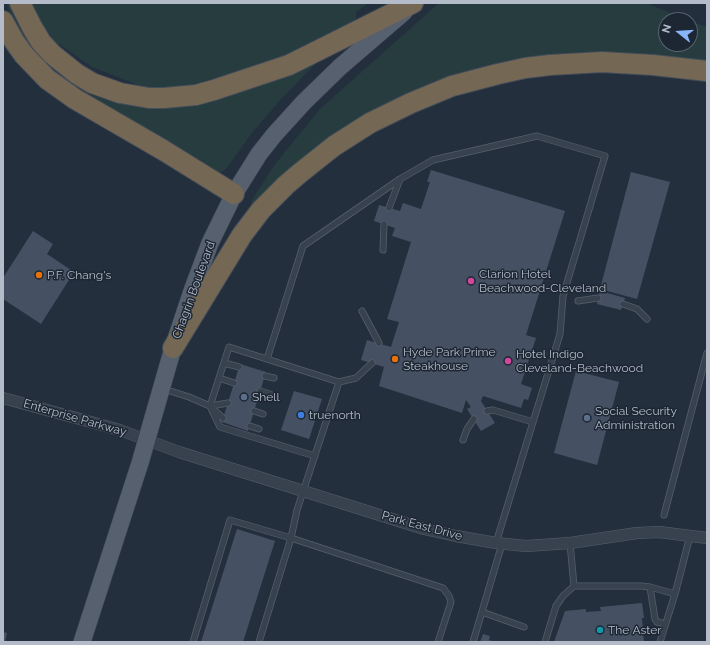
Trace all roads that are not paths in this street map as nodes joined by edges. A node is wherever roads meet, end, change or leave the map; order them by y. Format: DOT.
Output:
graph roads {
  1 [pos="20,3"];
  2 [pos="414,3"];
  3 [pos="3,21"];
  4 [pos="707,71"];
  5 [pos="400,179"];
  6 [pos="234,194"];
  7 [pos="389,208"];
  8 [pos="384,224"];
  9 [pos="383,250"];
  10 [pos="598,298"];
  11 [pos="578,301"];
  12 [pos="623,304"];
  13 [pos="362,311"];
  14 [pos="647,319"];
  15 [pos="379,343"];
  16 [pos="173,348"];
  17 [pos="707,353"];
  18 [pos="267,359"];
  19 [pos="224,363"];
  20 [pos="372,363"];
  21 [pos="239,367"];
  22 [pos="265,376"];
  23 [pos="219,378"];
  24 [pos="274,378"];
  25 [pos="339,382"];
  26 [pos="234,383"];
  27 [pos="161,389"];
  28 [pos="260,391"];
  29 [pos="270,394"];
  30 [pos="3,398"];
  31 [pos="228,403"];
  32 [pos="210,406"];
  33 [pos="254,411"];
  34 [pos="487,411"];
  35 [pos="263,414"];
  36 [pos="223,418"];
  37 [pos="474,419"];
  38 [pos="533,422"];
  39 [pos="250,426"];
  40 [pos="259,429"];
  41 [pos="146,440"];
  42 [pos="463,440"];
  43 [pos="315,456"];
  44 [pos="304,491"];
  45 [pos="664,515"];
  46 [pos="690,536"];
  47 [pos="291,538"];
  48 [pos="707,538"];
  49 [pos="570,543"];
  50 [pos="499,544"];
  51 [pos="574,586"];
  52 [pos="650,587"];
  53 [pos="675,594"];
  54 [pos="482,612"];
  55 [pos="665,624"];
  56 [pos="524,627"];
  57 [pos="82,642"];
  58 [pos="193,642"];
  59 [pos="259,642"];
  60 [pos="438,642"];
  61 [pos="473,642"];
  62 [pos="545,642"];
  63 [pos="660,642"];
  1 -- 2 [label="highway"];
  2 -- 6 [label="main road, Chagrin Boulevard"];
  3 -- 6 [label="highway"];
  4 -- 16 [label="highway"];
  5 -- 7 [label="lane"];
  5 -- 18 [label="lane"];
  5 -- 38 [label="lane"];
  6 -- 16 [label="main road, Chagrin Boulevard"];
  8 -- 9 [label="lane"];
  10 -- 11 [label="lane"];
  12 -- 14 [label="lane"];
  13 -- 15 [label="lane"];
  16 -- 27 [label="main road, Chagrin Boulevard"];
  17 -- 45 [label="lane"];
  18 -- 19 [label="lane"];
  18 -- 25 [label="lane"];
  19 -- 21 [label="lane"];
  19 -- 23 [label="lane"];
  20 -- 25 [label="lane"];
  22 -- 24 [label="lane"];
  23 -- 26 [label="lane"];
  23 -- 32 [label="lane"];
  25 -- 43 [label="lane"];
  27 -- 32 [label="lane"];
  27 -- 41 [label="main road, Chagrin Boulevard"];
  28 -- 29 [label="lane"];
  30 -- 41 [label="street, Enterprise Parkway"];
  31 -- 32 [label="lane"];
  32 -- 36 [label="lane"];
  32 -- 43 [label="lane"];
  33 -- 35 [label="lane"];
  34 -- 38 [label="lane"];
  37 -- 42 [label="lane"];
  38 -- 50 [label="lane"];
  39 -- 40 [label="lane"];
  41 -- 44 [label="street, Park East Drive"];
  41 -- 57 [label="main road, Chagrin Boulevard"];
  43 -- 44 [label="lane"];
  44 -- 47 [label="lane"];
  44 -- 50 [label="street, Park East Drive"];
  46 -- 48 [label="street, Park East Drive"];
  46 -- 49 [label="street, Park East Drive"];
  46 -- 53 [label="lane"];
  47 -- 58 [label="lane"];
  47 -- 59 [label="lane"];
  47 -- 60 [label="lane"];
  49 -- 50 [label="street, Park East Drive"];
  49 -- 51 [label="lane"];
  50 -- 54 [label="lane"];
  51 -- 52 [label="lane"];
  51 -- 62 [label="lane"];
  52 -- 53 [label="lane"];
  52 -- 55 [label="lane"];
  53 -- 55 [label="lane"];
  54 -- 56 [label="lane"];
  54 -- 61 [label="lane"];
  55 -- 63 [label="lane"];
}
